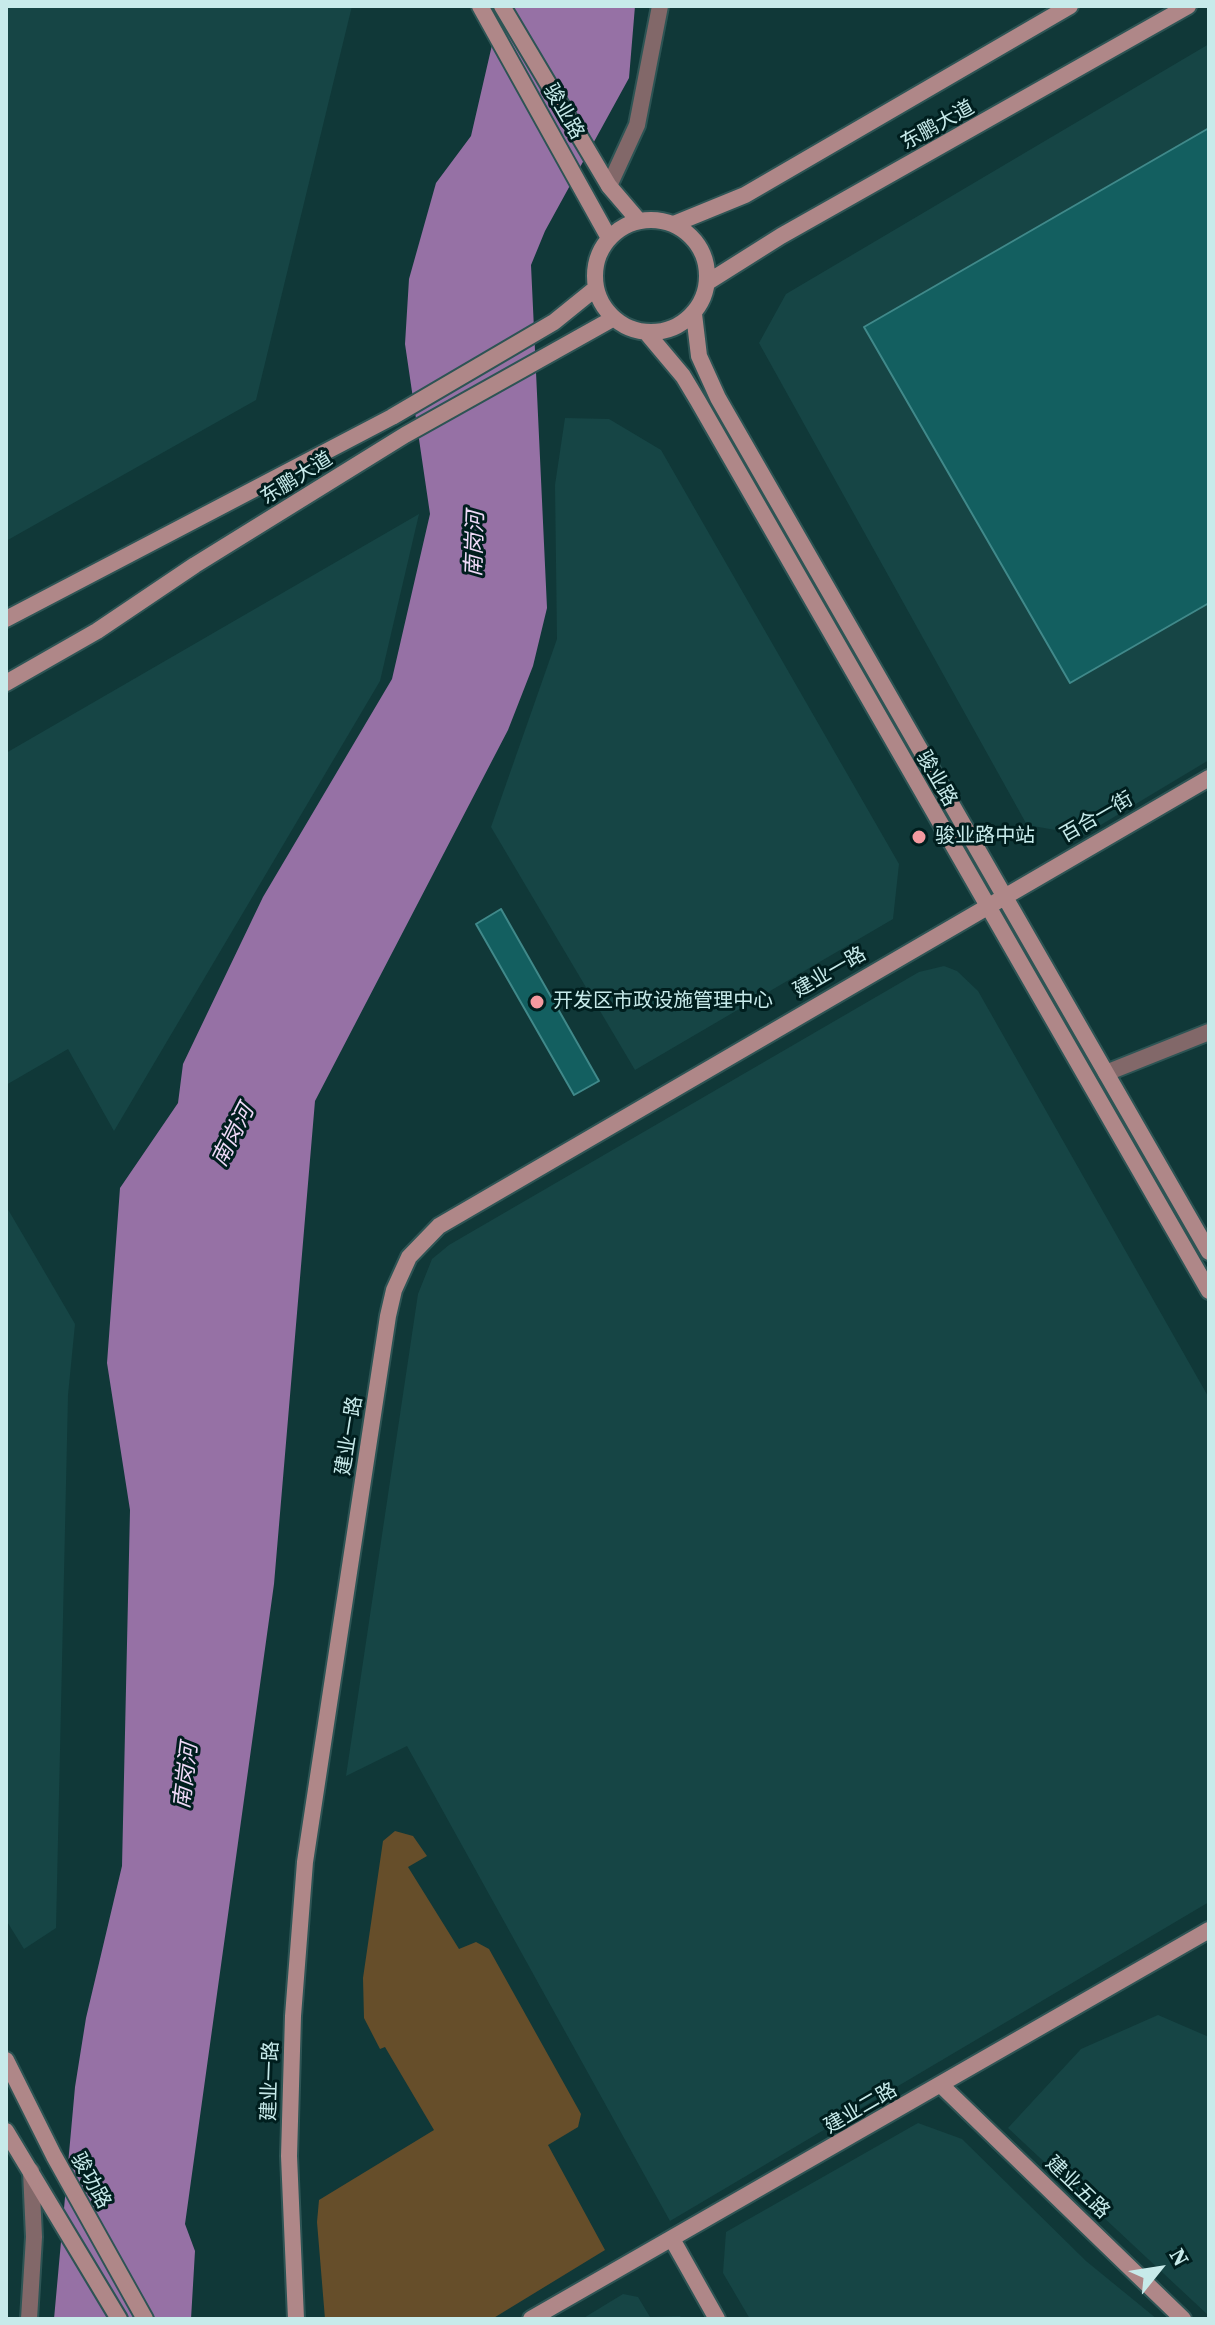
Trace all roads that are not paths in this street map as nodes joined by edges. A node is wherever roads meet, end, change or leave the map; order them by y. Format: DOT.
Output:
graph roads {
  1 [pos="502,6"];
  2 [pos="660,6"];
  3 [pos="1070,6"];
  4 [pos="1188,6"];
  5 [pos="482,10"];
  6 [pos="609,186"];
  7 [pos="639,221"];
  8 [pos="674,224"];
  9 [pos="609,238"];
  10 [pos="708,282"];
  11 [pos="596,288"];
  12 [pos="694,314"];
  13 [pos="614,318"];
  14 [pos="646,332"];
  15 [pos="6,619"];
  16 [pos="6,683"];
  17 [pos="1209,778"];
  18 [pos="1004,894"];
  19 [pos="984,905"];
  20 [pos="1209,1032"];
  21 [pos="1106,1073"];
  22 [pos="1209,1252"];
  23 [pos="1209,1291"];
  24 [pos="1209,1930"];
  25 [pos="6,2060"];
  26 [pos="942,2086"];
  27 [pos="6,2131"];
  28 [pos="31,2169"];
  29 [pos="672,2239"];
  30 [pos="29,2319"];
  31 [pos="119,2319"];
  32 [pos="145,2319"];
  33 [pos="296,2319"];
  34 [pos="531,2319"];
  35 [pos="717,2319"];
  36 [pos="1183,2319"];
  1 -- 6 [label="street, 骏业路"];
  2 -- 6 [label="street"];
  3 -- 8 [label="street, 东鹏大道"];
  4 -- 10 [label="street, 东鹏大道"];
  5 -- 9 [label="street, 骏业路"];
  6 -- 7 [label="street, 骏业路"];
  7 -- 8 [label="street"];
  7 -- 9 [label="street"];
  8 -- 10 [label="street"];
  9 -- 11 [label="street"];
  10 -- 12 [label="street"];
  11 -- 13 [label="street"];
  11 -- 15 [label="street, 东鹏大道"];
  12 -- 14 [label="street"];
  12 -- 18 [label="street, 骏业路"];
  13 -- 14 [label="street"];
  13 -- 16 [label="street, 东鹏大道"];
  14 -- 19 [label="street, 骏业路"];
  17 -- 18 [label="street, 百合一街"];
  18 -- 19 [label="street, 建业一路"];
  18 -- 21 [label="street, 骏业路"];
  19 -- 23 [label="street, 骏业路"];
  19 -- 33 [label="street, 建业一路"];
  20 -- 21 [label="street"];
  21 -- 22 [label="street, 骏业路"];
  24 -- 26 [label="street, 建业二路"];
  25 -- 32 [label="street, 骏功路"];
  26 -- 29 [label="street, 建业二路"];
  26 -- 36 [label="street, 建业五路"];
  27 -- 28 [label="street"];
  28 -- 30 [label="street"];
  28 -- 31 [label="street"];
  29 -- 34 [label="street, 建业二路"];
  29 -- 35 [label="street"];
}
